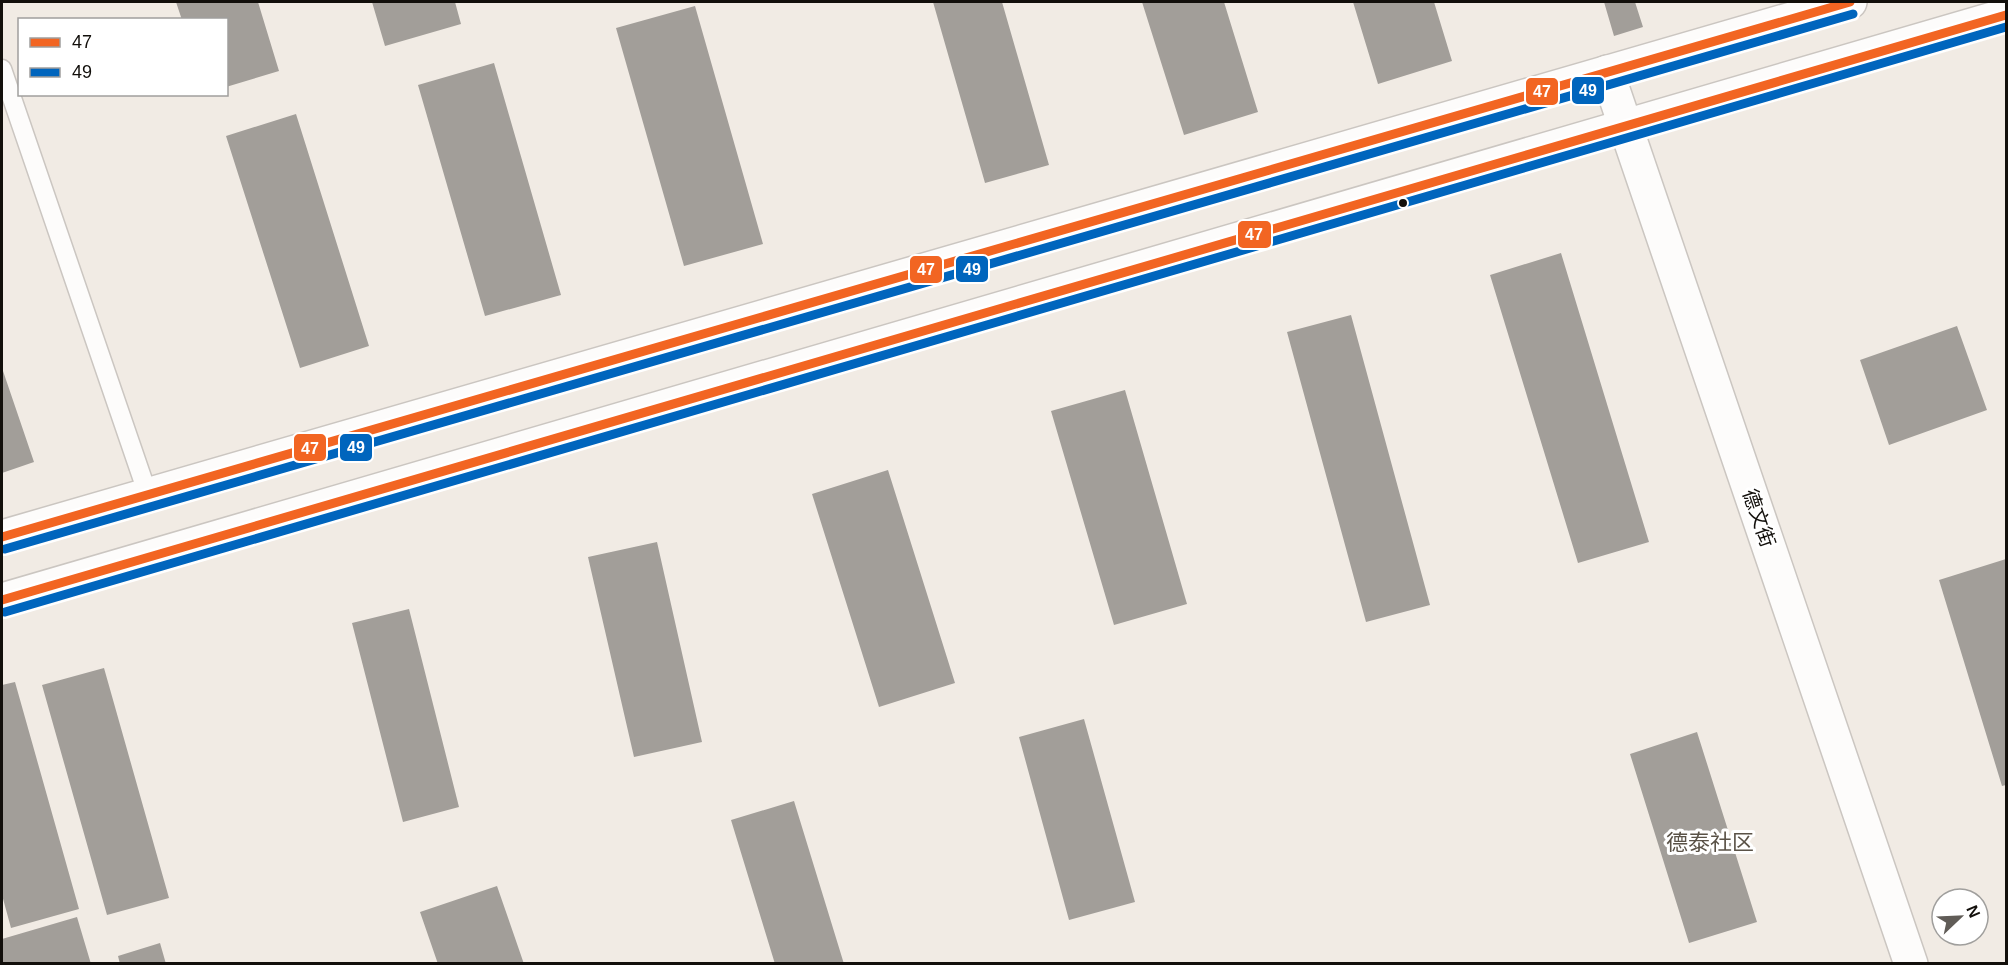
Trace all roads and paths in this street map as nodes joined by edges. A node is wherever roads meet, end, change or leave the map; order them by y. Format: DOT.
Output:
graph roads {
  1 [pos="1851,2"];
  2 [pos="2007,15"];
  3 [pos="2,69"];
  4 [pos="1608,72"];
  5 [pos="1624,126"];
  6 [pos="148,495"];
  7 [pos="2,537"];
  8 [pos="2,600"];
  9 [pos="1911,963"];
  1 -- 4 [label="street"];
  2 -- 5 [label="street"];
  3 -- 6 [label="lane"];
  4 -- 5 [label="street, 德文街"];
  4 -- 6 [label="street"];
  5 -- 8 [label="street"];
  5 -- 9 [label="street, 德文街"];
  6 -- 7 [label="street"];
}
